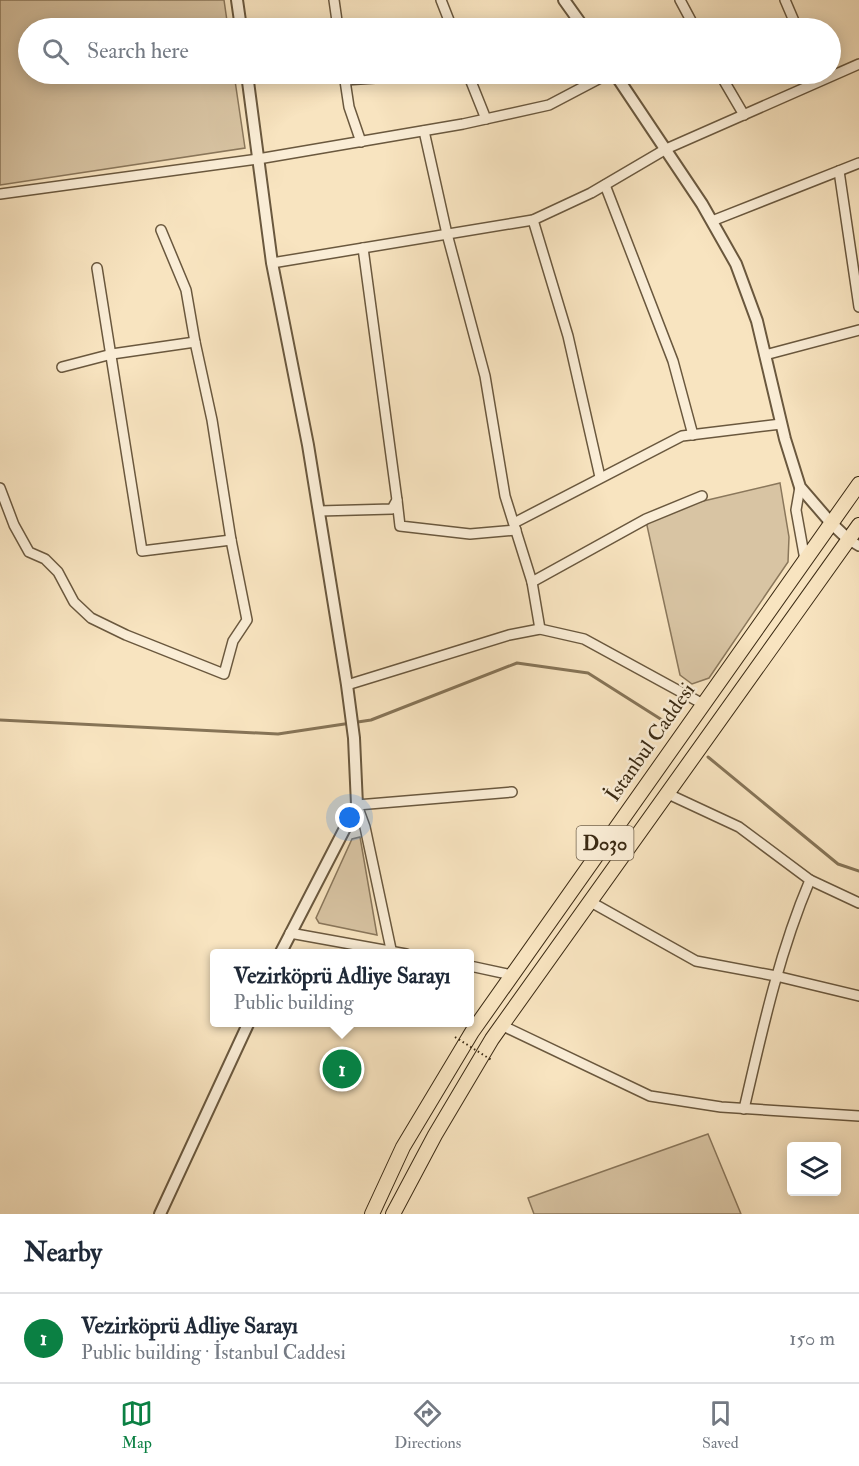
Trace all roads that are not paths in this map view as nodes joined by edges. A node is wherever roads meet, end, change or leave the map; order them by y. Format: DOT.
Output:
graph roads {
  1 [pos="237,0"];
  2 [pos="334,0"];
  3 [pos="441,0"];
  4 [pos="564,0"];
  5 [pos="680,0"];
  6 [pos="785,0"];
  7 [pos="240,18"];
  8 [pos="337,18"];
  9 [pos="448,18"];
  10 [pos="577,18"];
  11 [pos="690,18"];
  12 [pos="793,18"];
  13 [pos="859,64"];
  14 [pos="841,70"];
  15 [pos="248,84"];
  16 [pos="346,84"];
  17 [pos="472,84"];
  18 [pos="589,84"];
  19 [pos="622,84"];
  20 [pos="726,84"];
  21 [pos="804,84"];
  22 [pos="744,114"];
  23 [pos="486,119"];
  24 [pos="424,131"];
  25 [pos="362,141"];
  26 [pos="666,149"];
  27 [pos="258,159"];
  28 [pos="859,163"];
  29 [pos="838,171"];
  30 [pos="605,184"];
  31 [pos="0,194"];
  32 [pos="533,220"];
  33 [pos="712,221"];
  34 [pos="161,230"];
  35 [pos="447,234"];
  36 [pos="363,248"];
  37 [pos="272,263"];
  38 [pos="97,268"];
  39 [pos="859,307"];
  40 [pos="859,330"];
  41 [pos="195,342"];
  42 [pos="112,354"];
  43 [pos="765,355"];
  44 [pos="62,367"];
  45 [pos="782,424"];
  46 [pos="693,435"];
  47 [pos="600,477"];
  48 [pos="859,484"];
  49 [pos="800,487"];
  50 [pos="0,488"];
  51 [pos="702,496"];
  52 [pos="397,500"];
  53 [pos="319,511"];
  54 [pos="831,523"];
  55 [pos="859,525"];
  56 [pos="515,526"];
  57 [pos="231,540"];
  58 [pos="854,543"];
  59 [pos="805,560"];
  60 [pos="532,582"];
  61 [pos="540,629"];
  62 [pos="347,685"];
  63 [pos="703,704"];
  64 [pos="512,792"];
  65 [pos="666,793"];
  66 [pos="357,805"];
  67 [pos="810,880"];
  68 [pos="589,901"];
  69 [pos="859,903"];
  70 [pos="290,933"];
  71 [pos="282,949"];
  72 [pos="376,949"];
  73 [pos="391,949"];
  74 [pos="474,967"];
  75 [pos="512,975"];
  76 [pos="776,976"];
  77 [pos="859,996"];
  78 [pos="501,1025"];
  79 [pos="247,1027"];
  80 [pos="744,1109"];
  81 [pos="859,1116"];
  82 [pos="160,1214"];
  83 [pos="372,1214"];
  84 [pos="393,1214"];
  1 -- 7 [label="street"];
  2 -- 8 [label="street"];
  3 -- 9 [label="street"];
  4 -- 10 [label="street"];
  5 -- 11 [label="street"];
  6 -- 12 [label="street"];
  13 -- 14 [label="street"];
  15 -- 27 [label="street"];
  16 -- 25 [label="street"];
  17 -- 23 [label="street"];
  18 -- 23 [label="street"];
  19 -- 26 [label="street"];
  20 -- 22 [label="street"];
  21 -- 22 [label="street"];
  22 -- 26 [label="street"];
  23 -- 24 [label="street"];
  24 -- 25 [label="street"];
  24 -- 35 [label="street"];
  25 -- 27 [label="street"];
  26 -- 30 [label="street"];
  26 -- 33 [label="street"];
  27 -- 31 [label="street"];
  27 -- 37 [label="street"];
  28 -- 29 [label="street"];
  29 -- 33 [label="street"];
  29 -- 39 [label="street"];
  30 -- 32 [label="street"];
  30 -- 46 [label="street"];
  32 -- 35 [label="street"];
  32 -- 47 [label="street"];
  33 -- 43 [label="street"];
  34 -- 41 [label="street"];
  35 -- 36 [label="street"];
  35 -- 56 [label="street"];
  36 -- 37 [label="street"];
  36 -- 52 [label="street"];
  37 -- 53 [label="street"];
  38 -- 42 [label="street"];
  40 -- 43 [label="street"];
  41 -- 42 [label="street"];
  41 -- 57 [label="street"];
  42 -- 44 [label="street"];
  42 -- 57 [label="street"];
  43 -- 45 [label="street"];
  45 -- 46 [label="street"];
  45 -- 49 [label="street"];
  46 -- 47 [label="street"];
  47 -- 56 [label="street"];
  48 -- 54 [label="main road, İstanbul Caddesi / D030"];
  49 -- 54 [label="street"];
  49 -- 59 [label="street"];
  50 -- 57 [label="street"];
  51 -- 60 [label="street"];
  52 -- 53 [label="street"];
  52 -- 56 [label="street"];
  53 -- 62 [label="street"];
  54 -- 58 [label="street"];
  54 -- 59 [label="main road, İstanbul Caddesi / D030"];
  55 -- 58 [label="main road, İstanbul Caddesi / D030"];
  56 -- 60 [label="street"];
  58 -- 65 [label="main road, İstanbul Caddesi / D030"];
  59 -- 63 [label="main road, İstanbul Caddesi / D030"];
  60 -- 61 [label="street"];
  61 -- 62 [label="street"];
  61 -- 63 [label="street"];
  62 -- 66 [label="street"];
  63 -- 75 [label="main road, İstanbul Caddesi / D030"];
  64 -- 66 [label="street"];
  65 -- 67 [label="street"];
  65 -- 68 [label="main road, İstanbul Caddesi / D030"];
  66 -- 70 [label="street"];
  66 -- 73 [label="street"];
  67 -- 69 [label="street"];
  67 -- 76 [label="street"];
  68 -- 76 [label="street"];
  68 -- 78 [label="main road, İstanbul Caddesi / D030"];
  70 -- 71 [label="street"];
  70 -- 72 [label="street"];
  74 -- 75 [label="street"];
  75 -- 83 [label="main road, İstanbul Caddesi / D030"];
  76 -- 77 [label="street"];
  76 -- 80 [label="street"];
  78 -- 80 [label="street"];
  78 -- 84 [label="main road, İstanbul Caddesi / D030"];
  79 -- 82 [label="street"];
  80 -- 81 [label="street"];
}
